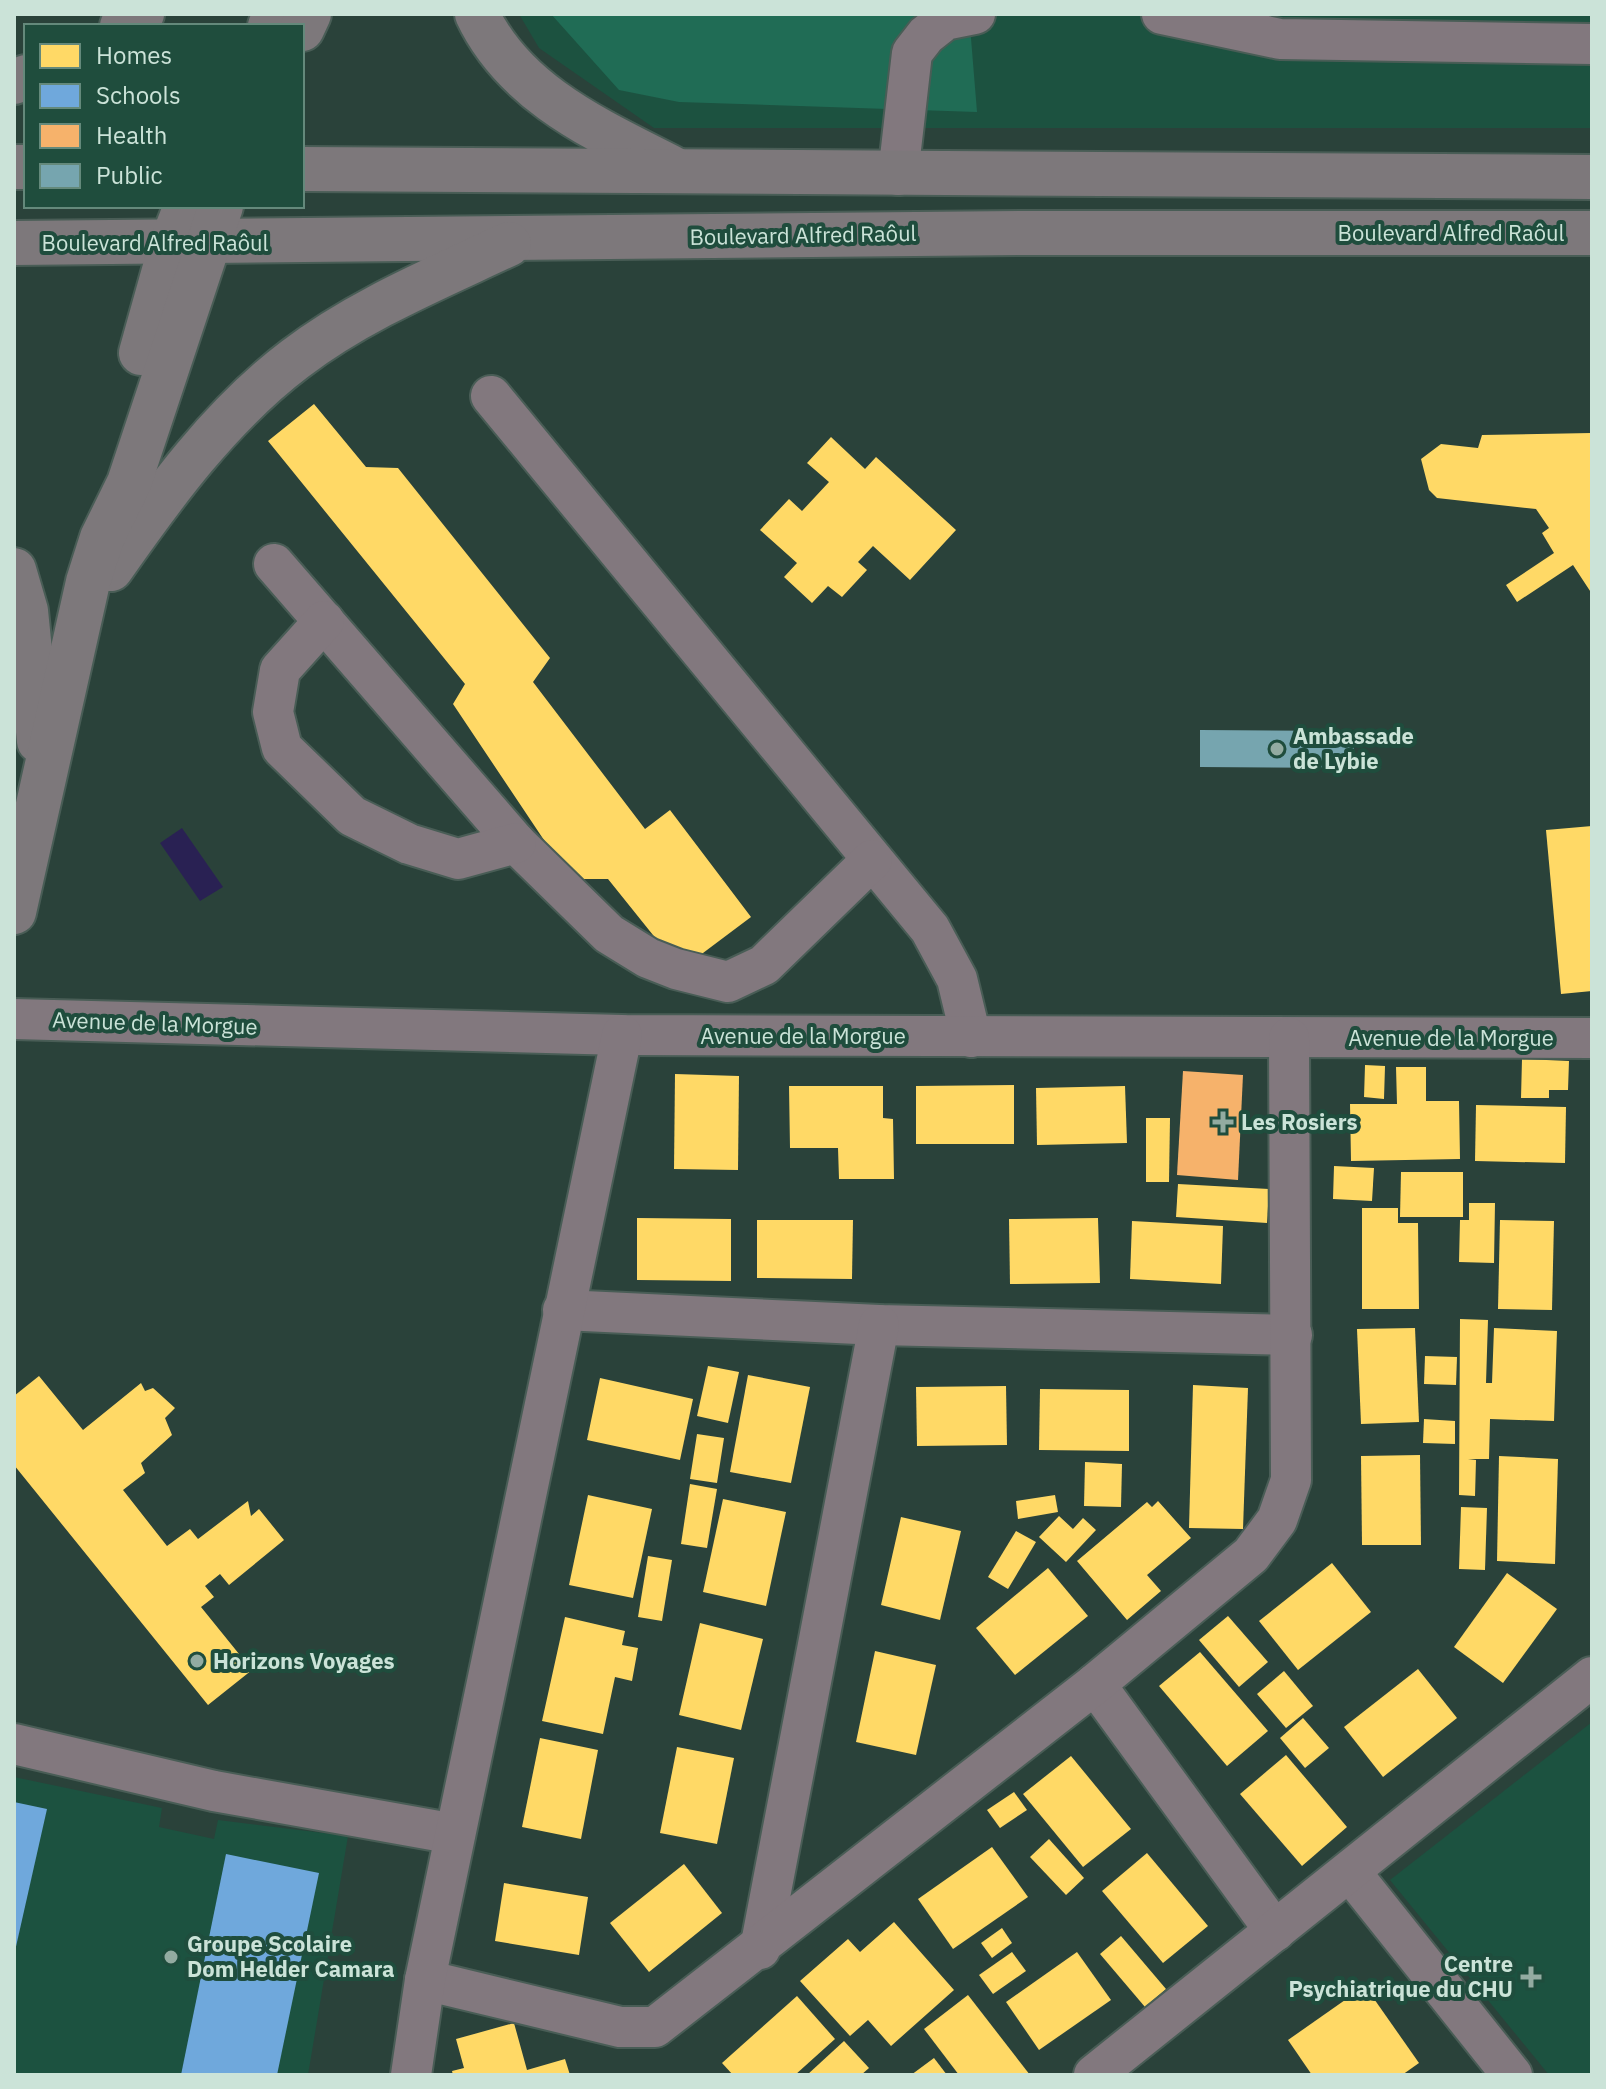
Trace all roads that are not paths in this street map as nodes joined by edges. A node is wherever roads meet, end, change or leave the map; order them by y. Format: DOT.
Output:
graph roads {
  1 [pos="477,14"];
  2 [pos="975,14"];
  3 [pos="1162,14"];
  4 [pos="1592,44"];
  5 [pos="304,169"];
  6 [pos="684,174"];
  7 [pos="898,175"];
  8 [pos="1592,177"];
  9 [pos="196,224"];
  10 [pos="1592,233"];
  11 [pos="521,238"];
  12 [pos="14,243"];
  13 [pos="491,396"];
  14 [pos="274,564"];
  15 [pos="14,570"];
  16 [pos="80,613"];
  17 [pos="324,621"];
  18 [pos="43,783"];
  19 [pos="516,843"];
  20 [pos="872,860"];
  21 [pos="14,912"];
  22 [pos="14,1019"];
  23 [pos="622,1035"];
  24 [pos="971,1037"];
  25 [pos="1289,1038"];
  26 [pos="1592,1038"];
  27 [pos="563,1310"];
  28 [pos="879,1325"];
  29 [pos="1292,1335"];
  30 [pos="1592,1677"];
  31 [pos="1095,1684"];
  32 [pos="14,1744"];
  33 [pos="455,1834"];
  34 [pos="1351,1873"];
  35 [pos="1275,1931"];
  36 [pos="760,1949"];
  37 [pos="425,1980"];
  38 [pos="411,2075"];
  39 [pos="1094,2075"];
  40 [pos="1512,2075"];
  1 -- 6 [label="main road"];
  2 -- 7 [label="street"];
  3 -- 4 [label="street"];
  5 -- 6 [label="main road"];
  6 -- 7 [label="main road"];
  7 -- 8 [label="main road"];
  9 -- 11 [label="main road, Boulevard Alfred Raôul"];
  9 -- 12 [label="main road, Boulevard Alfred Raôul"];
  9 -- 16 [label="main road"];
  10 -- 11 [label="main road, Boulevard Alfred Raôul"];
  11 -- 16 [label="main road"];
  13 -- 20 [label="street"];
  14 -- 17 [label="street"];
  15 -- 18 [label="main road"];
  16 -- 18 [label="main road"];
  17 -- 19 [label="street"];
  17 -- 19 [label="street"];
  18 -- 21 [label="main road"];
  19 -- 20 [label="street"];
  20 -- 24 [label="street"];
  22 -- 23 [label="street, Avenue de la Morgue"];
  23 -- 24 [label="street, Avenue de la Morgue"];
  23 -- 27 [label="street"];
  24 -- 25 [label="street, Avenue de la Morgue"];
  25 -- 26 [label="street, Avenue de la Morgue"];
  25 -- 29 [label="street"];
  27 -- 28 [label="street"];
  27 -- 33 [label="street"];
  28 -- 29 [label="street"];
  28 -- 36 [label="street"];
  29 -- 31 [label="street"];
  30 -- 34 [label="street"];
  31 -- 35 [label="street"];
  31 -- 36 [label="street"];
  32 -- 33 [label="street"];
  33 -- 37 [label="street"];
  34 -- 35 [label="street"];
  34 -- 40 [label="street"];
  35 -- 39 [label="street"];
  36 -- 37 [label="street"];
  37 -- 38 [label="street"];
}
